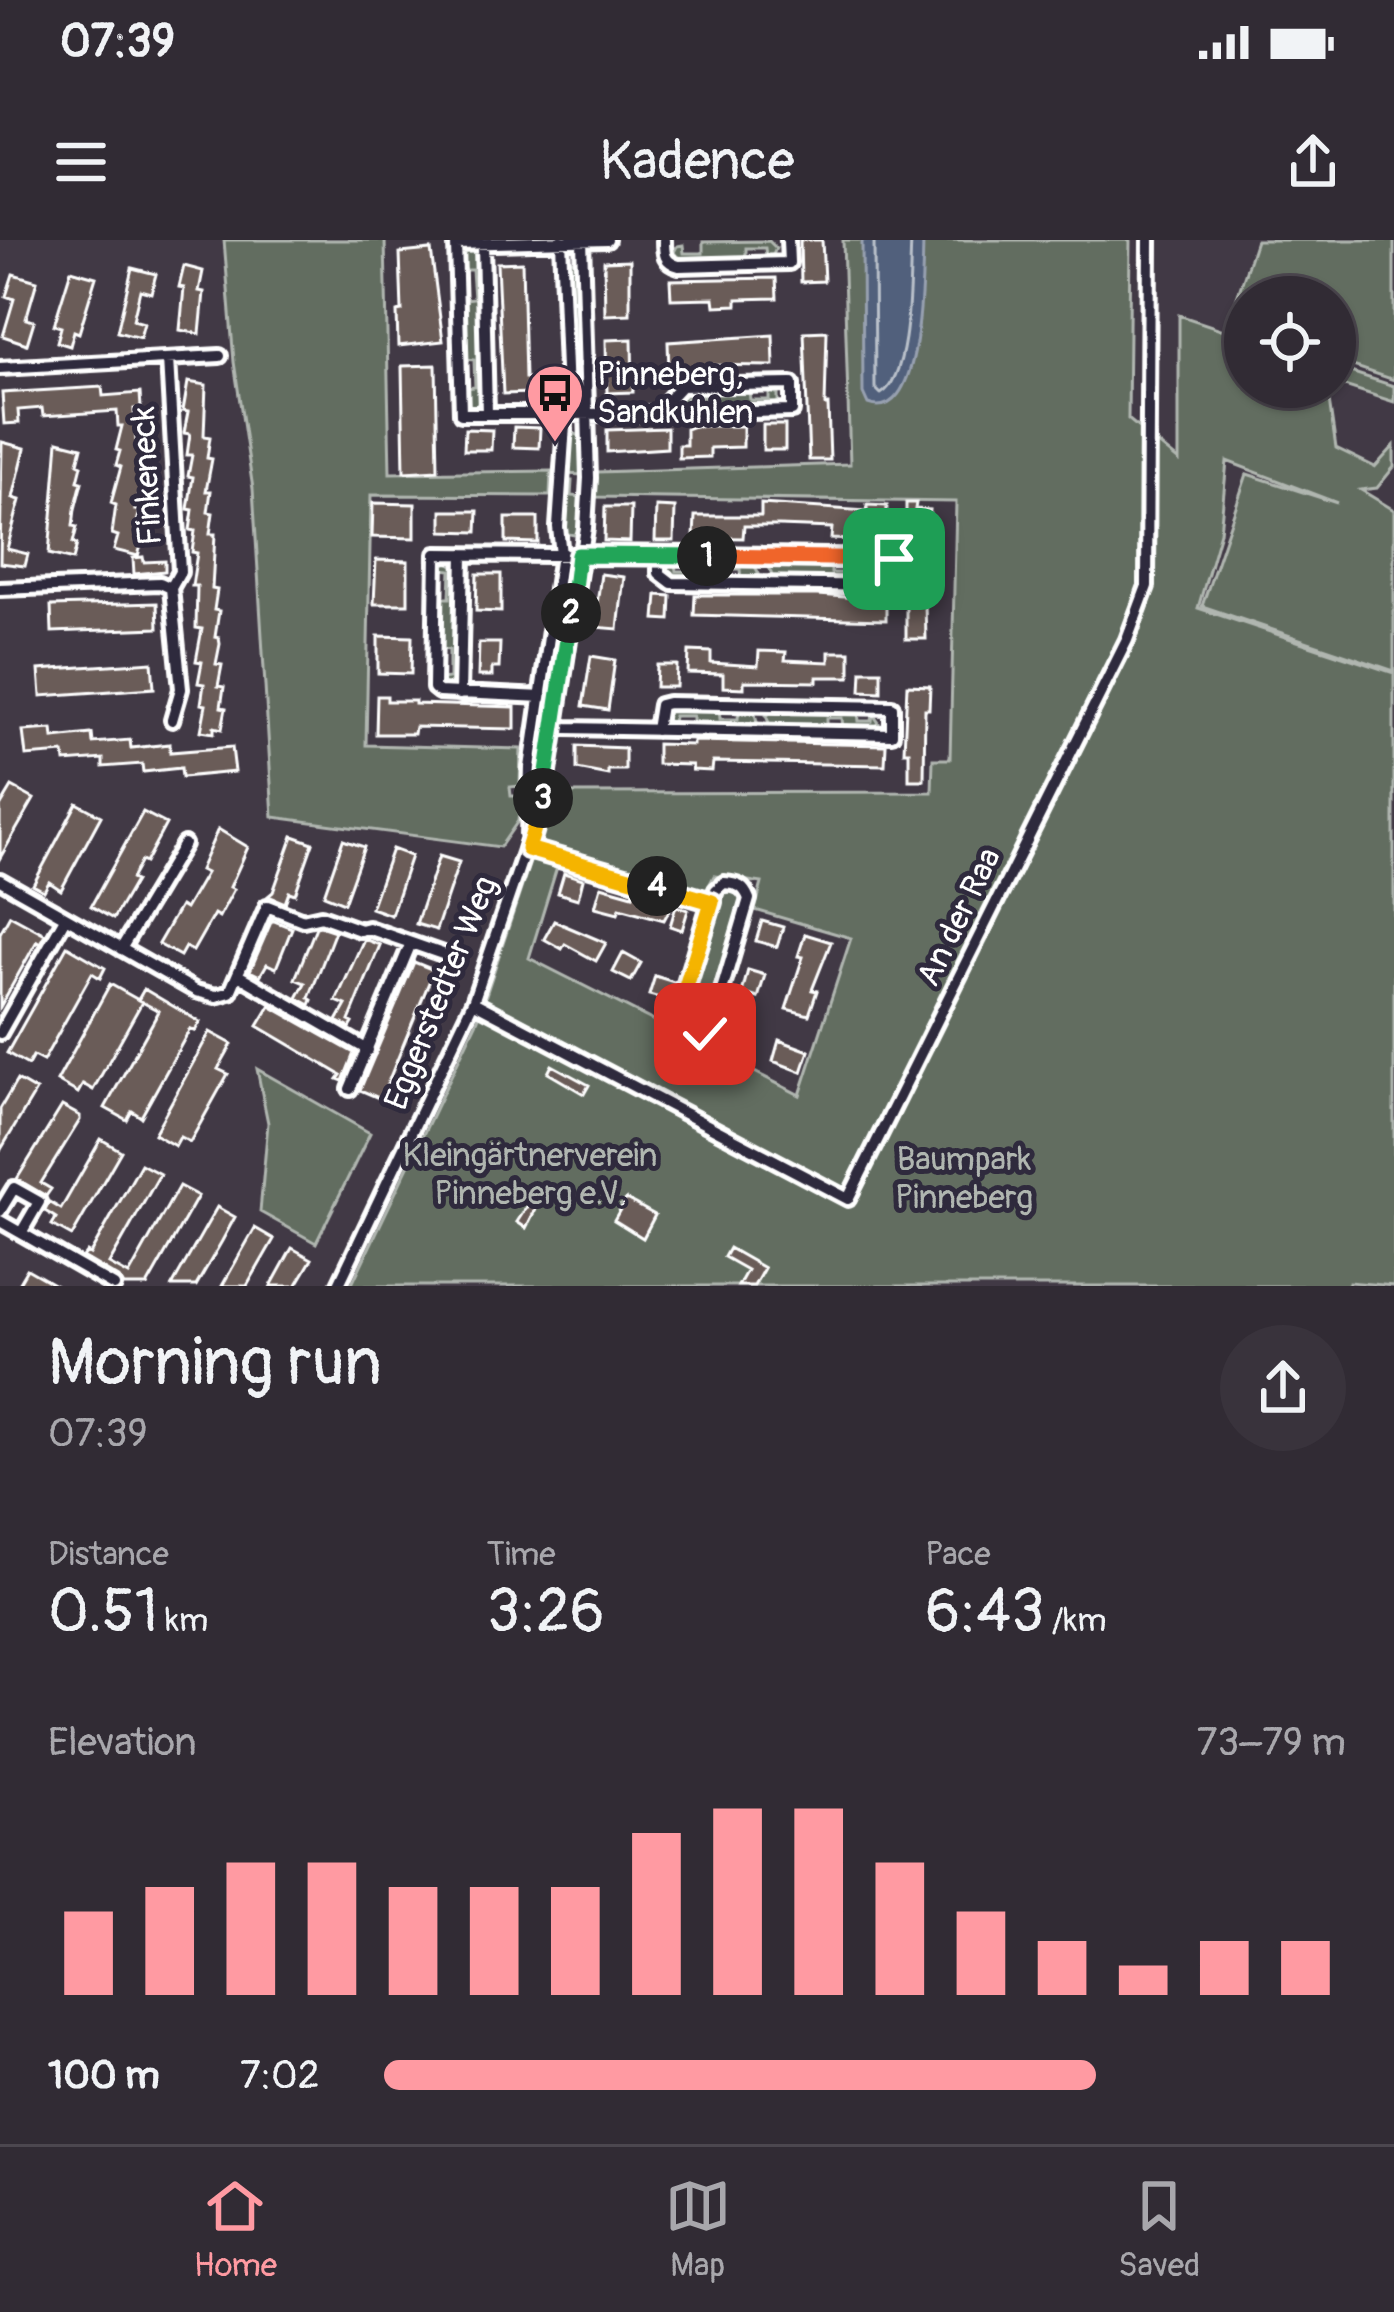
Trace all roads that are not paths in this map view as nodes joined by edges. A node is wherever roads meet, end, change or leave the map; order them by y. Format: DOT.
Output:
graph roads {
  1 [pos="582,240"];
  2 [pos="607,240"];
  3 [pos="664,240"];
  4 [pos="788,240"];
  5 [pos="1149,240"];
  6 [pos="562,241"];
  7 [pos="484,244"];
  8 [pos="220,356"];
  9 [pos="168,358"];
  10 [pos="0,368"];
  11 [pos="566,412"];
  12 [pos="487,414"];
  13 [pos="670,414"];
  14 [pos="587,416"];
  15 [pos="463,554"];
  16 [pos="561,555"];
  17 [pos="578,555"];
  18 [pos="659,555"];
  19 [pos="764,557"];
  20 [pos="763,584"];
  21 [pos="171,588"];
  22 [pos="0,589"];
  23 [pos="460,694"];
  24 [pos="542,697"];
  25 [pos="761,704"];
  26 [pos="540,715"];
  27 [pos="172,720"];
  28 [pos="556,722"];
  29 [pos="656,730"];
  30 [pos="761,732"];
  31 [pos="184,844"];
  32 [pos="528,849"];
  33 [pos="0,880"];
  34 [pos="712,902"];
  35 [pos="65,918"];
  36 [pos="411,944"];
  37 [pos="121,949"];
  38 [pos="454,958"];
  39 [pos="238,975"];
  40 [pos="473,1002"];
  41 [pos="0,1034"];
  42 [pos="368,1050"];
  43 [pos="350,1089"];
  44 [pos="0,1211"];
  45 [pos="0,1221"];
  46 [pos="21,1233"];
  47 [pos="114,1286"];
  48 [pos="338,1286"];
  1 -- 2 [label="street"];
  1 -- 6 [label="street"];
  1 -- 14 [label="street, Eggerstedter Weg"];
  3 -- 4 [label="street"];
  5 -- 40 [label="street, An der Raa"];
  6 -- 7 [label="street"];
  6 -- 11 [label="street, Eggerstedter Weg"];
  7 -- 12 [label="street"];
  7 -- 12 [label="street"];
  8 -- 9 [label="street"];
  9 -- 10 [label="street"];
  9 -- 21 [label="street, Finkeneck"];
  11 -- 12 [label="street"];
  11 -- 14 [label="street"];
  11 -- 16 [label="street, Eggerstedter Weg"];
  13 -- 13 [label="street"];
  13 -- 14 [label="street"];
  14 -- 17 [label="street, Eggerstedter Weg"];
  15 -- 16 [label="street"];
  15 -- 23 [label="street"];
  15 -- 23 [label="street"];
  16 -- 17 [label="street"];
  16 -- 24 [label="street, Eggerstedter Weg"];
  17 -- 18 [label="street"];
  17 -- 28 [label="street, Eggerstedter Weg"];
  18 -- 19 [label="street"];
  18 -- 20 [label="street"];
  19 -- 20 [label="street"];
  19 -- 20 [label="street"];
  21 -- 22 [label="street, Finkeneck"];
  21 -- 27 [label="street, Finkeneck"];
  23 -- 24 [label="street"];
  24 -- 26 [label="street, Eggerstedter Weg"];
  25 -- 29 [label="street"];
  25 -- 30 [label="street"];
  25 -- 30 [label="street"];
  26 -- 28 [label="street"];
  26 -- 32 [label="street, Eggerstedter Weg"];
  28 -- 29 [label="street"];
  28 -- 32 [label="street, Eggerstedter Weg"];
  29 -- 30 [label="street"];
  31 -- 37 [label="street"];
  32 -- 34 [label="street"];
  32 -- 40 [label="street, Eggerstedter Weg"];
  33 -- 35 [label="street"];
  34 -- 34 [label="street"];
  35 -- 37 [label="street"];
  35 -- 41 [label="street"];
  36 -- 38 [label="street"];
  36 -- 39 [label="street"];
  36 -- 42 [label="street"];
  37 -- 39 [label="street"];
  39 -- 42 [label="street"];
  40 -- 48 [label="street, Eggerstedter Weg"];
  42 -- 43 [label="street"];
  44 -- 46 [label="street"];
  45 -- 46 [label="street"];
  46 -- 47 [label="street"];
}
